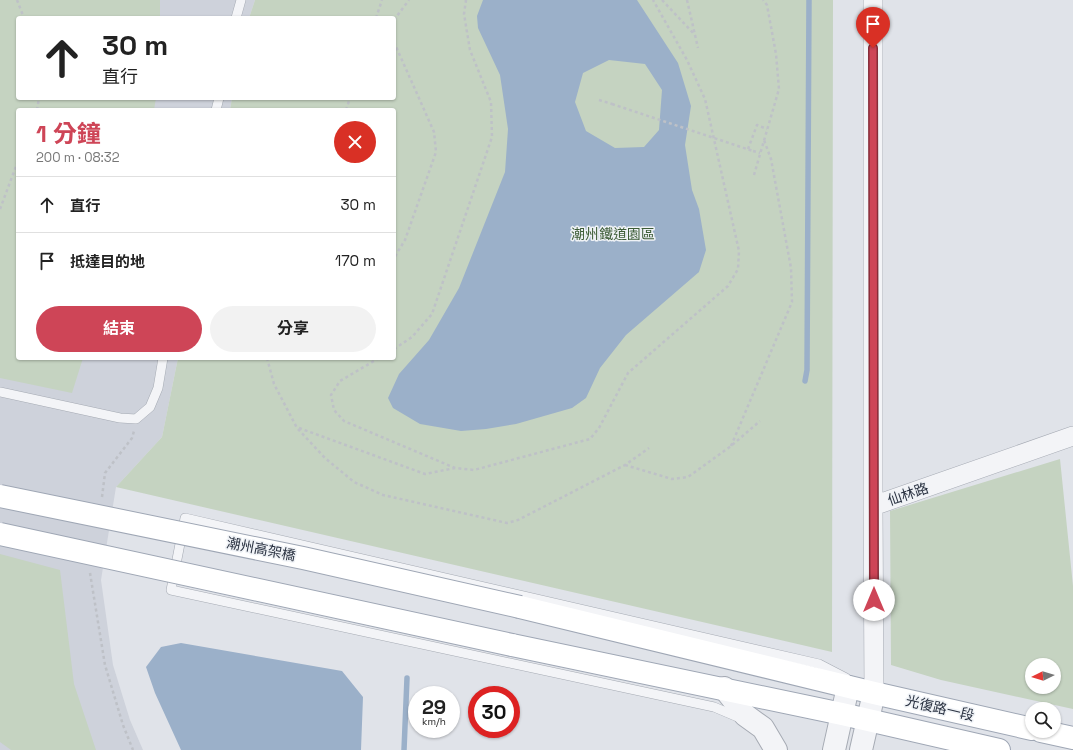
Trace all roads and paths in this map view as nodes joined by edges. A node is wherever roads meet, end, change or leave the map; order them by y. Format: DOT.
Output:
graph roads {
  1 [pos="17,0"];
  2 [pos="241,0"];
  3 [pos="382,0"];
  4 [pos="409,0"];
  5 [pos="466,0"];
  6 [pos="652,0"];
  7 [pos="662,0"];
  8 [pos="687,0"];
  9 [pos="763,0"];
  10 [pos="767,0"];
  11 [pos="873,0"];
  12 [pos="766,5"];
  13 [pos="23,16"];
  14 [pos="237,16"];
  15 [pos="377,16"];
  16 [pos="396,17"];
  17 [pos="695,36"];
  18 [pos="396,46"];
  19 [pos="698,48"];
  20 [pos="599,100"];
  21 [pos="767,129"];
  22 [pos="764,140"];
  23 [pos="748,149"];
  24 [pos="760,153"];
  25 [pos="16,166"];
  26 [pos="754,175"];
  27 [pos="0,209"];
  28 [pos="396,255"];
  29 [pos="396,348"];
  30 [pos="163,360"];
  31 [pos="268,360"];
  32 [pos="376,360"];
  33 [pos="0,392"];
  34 [pos="136,419"];
  35 [pos="760,421"];
  36 [pos="297,428"];
  37 [pos="1073,436"];
  38 [pos="731,446"];
  39 [pos="649,448"];
  40 [pos="625,464"];
  41 [pos="455,468"];
  42 [pos="0,496"];
  43 [pos="101,503"];
  44 [pos="873,506"];
  45 [pos="0,534"];
  46 [pos="91,569"];
  47 [pos="848,687"];
  48 [pos="724,688"];
  49 [pos="874,693"];
  50 [pos="842,714"];
  51 [pos="868,719"];
  52 [pos="1025,727"];
  53 [pos="763,728"];
  54 [pos="1061,735"];
  55 [pos="1073,738"];
  56 [pos="133,750"];
  57 [pos="776,750"];
  58 [pos="834,750"];
  59 [pos="861,750"];
  60 [pos="999,750"];
  1 -- 13 [label="path"];
  2 -- 14 [label="lane"];
  3 -- 15 [label="path"];
  4 -- 16 [label="path"];
  5 -- 29 [label="path"];
  6 -- 41 [label="path"];
  7 -- 17 [label="path"];
  8 -- 17 [label="path"];
  9 -- 12 [label="path"];
  10 -- 12 [label="path"];
  11 -- 44 [label="street"];
  12 -- 21 [label="path"];
  17 -- 19 [label="path"];
  18 -- 28 [label="path"];
  20 -- 23 [label="path, bridge"];
  21 -- 22 [label="path"];
  21 -- 23 [label="path"];
  22 -- 24 [label="path"];
  22 -- 38 [label="path"];
  23 -- 24 [label="path, bridge"];
  24 -- 26 [label="path"];
  25 -- 27 [label="path"];
  30 -- 34 [label="lane"];
  31 -- 36 [label="path"];
  32 -- 41 [label="path"];
  33 -- 34 [label="lane"];
  34 -- 43 [label="path"];
  35 -- 38 [label="path"];
  36 -- 40 [label="path"];
  36 -- 41 [label="path"];
  37 -- 44 [label="street, 仙林路"];
  38 -- 40 [label="path"];
  39 -- 40 [label="path"];
  42 -- 47 [label="main road, 潮州高架橋, bridge"];
  44 -- 49 [label="street, 仙林路"];
  45 -- 48 [label="main road, bridge"];
  46 -- 56 [label="path"];
  47 -- 49 [label="main road, 光復路一段"];
  47 -- 50 [label="street"];
  48 -- 50 [label="main road"];
  48 -- 53 [label="street"];
  49 -- 51 [label="street"];
  49 -- 52 [label="main road, 光復路一段"];
  49 -- 53 [label="lane"];
  50 -- 51 [label="main road"];
  50 -- 58 [label="street"];
  51 -- 59 [label="street"];
  51 -- 60 [label="main road"];
  53 -- 57 [label="street"];
  54 -- 55 [label="main road"];
}
